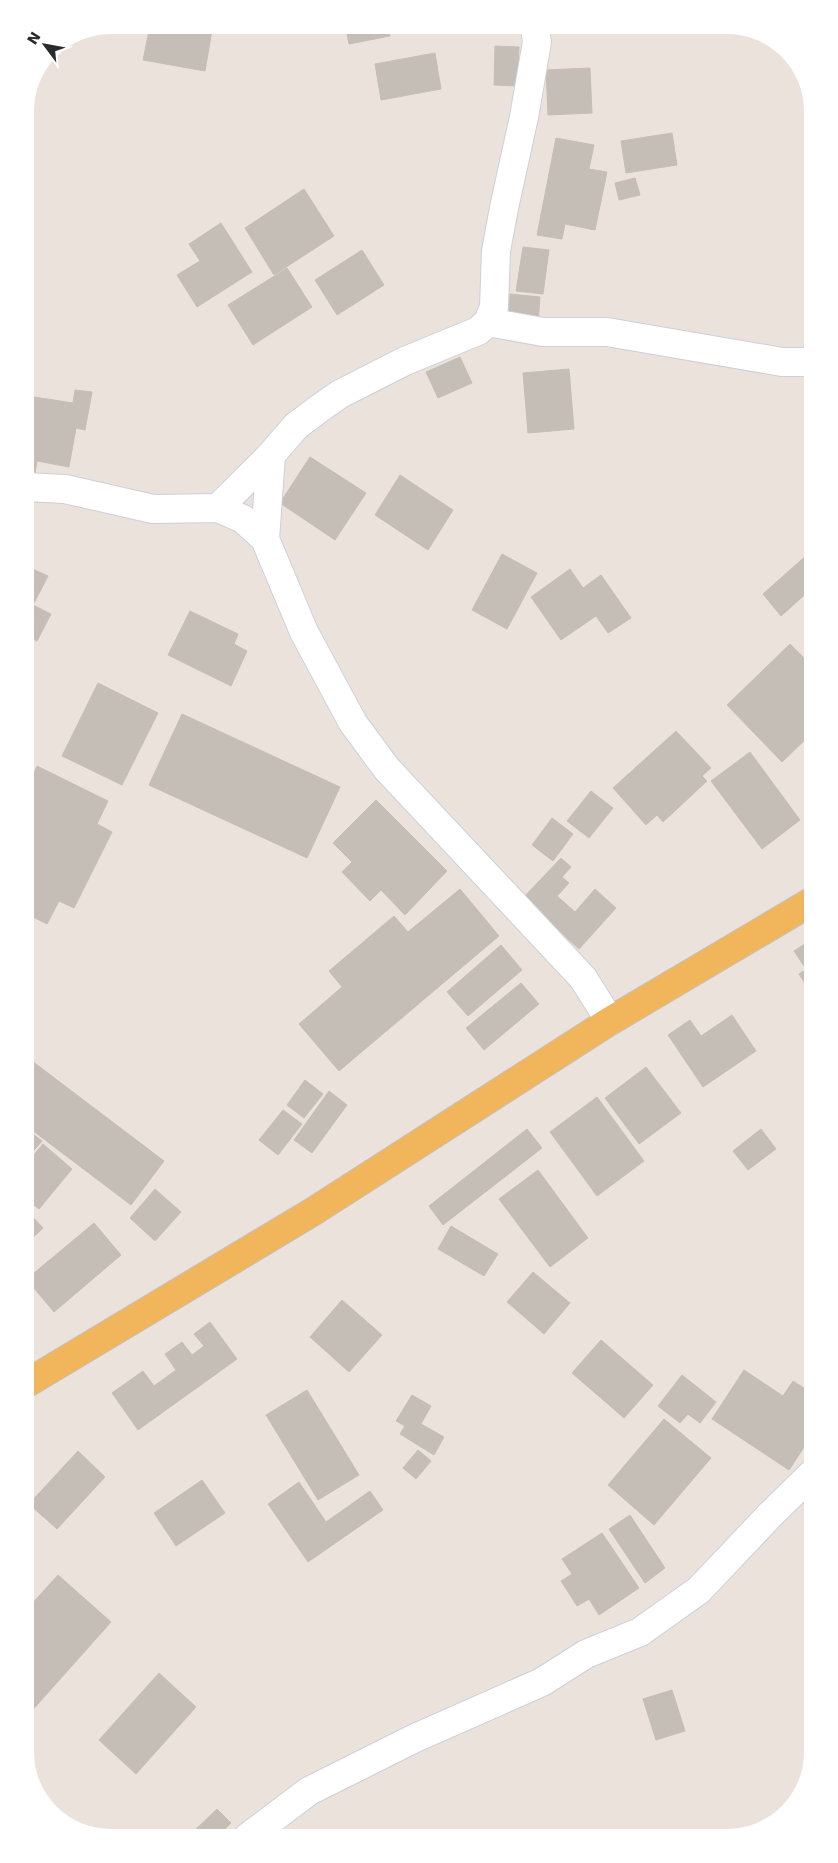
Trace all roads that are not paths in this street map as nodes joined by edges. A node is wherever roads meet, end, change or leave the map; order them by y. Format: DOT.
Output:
graph roads {
  1 [pos="536,34"];
  2 [pos="488,322"];
  3 [pos="804,362"];
  4 [pos="271,455"];
  5 [pos="34,487"];
  6 [pos="218,508"];
  7 [pos="265,539"];
  8 [pos="804,906"];
  9 [pos="610,1021"];
  10 [pos="34,1379"];
  11 [pos="804,1482"];
  12 [pos="259,1829"];
  1 -- 2 [label="street"];
  2 -- 3 [label="street"];
  2 -- 4 [label="street"];
  4 -- 6 [label="street"];
  4 -- 7 [label="street"];
  5 -- 6 [label="street"];
  6 -- 7 [label="street"];
  7 -- 9 [label="street"];
  8 -- 9 [label="main road"];
  9 -- 10 [label="main road"];
  11 -- 12 [label="street"];
}
